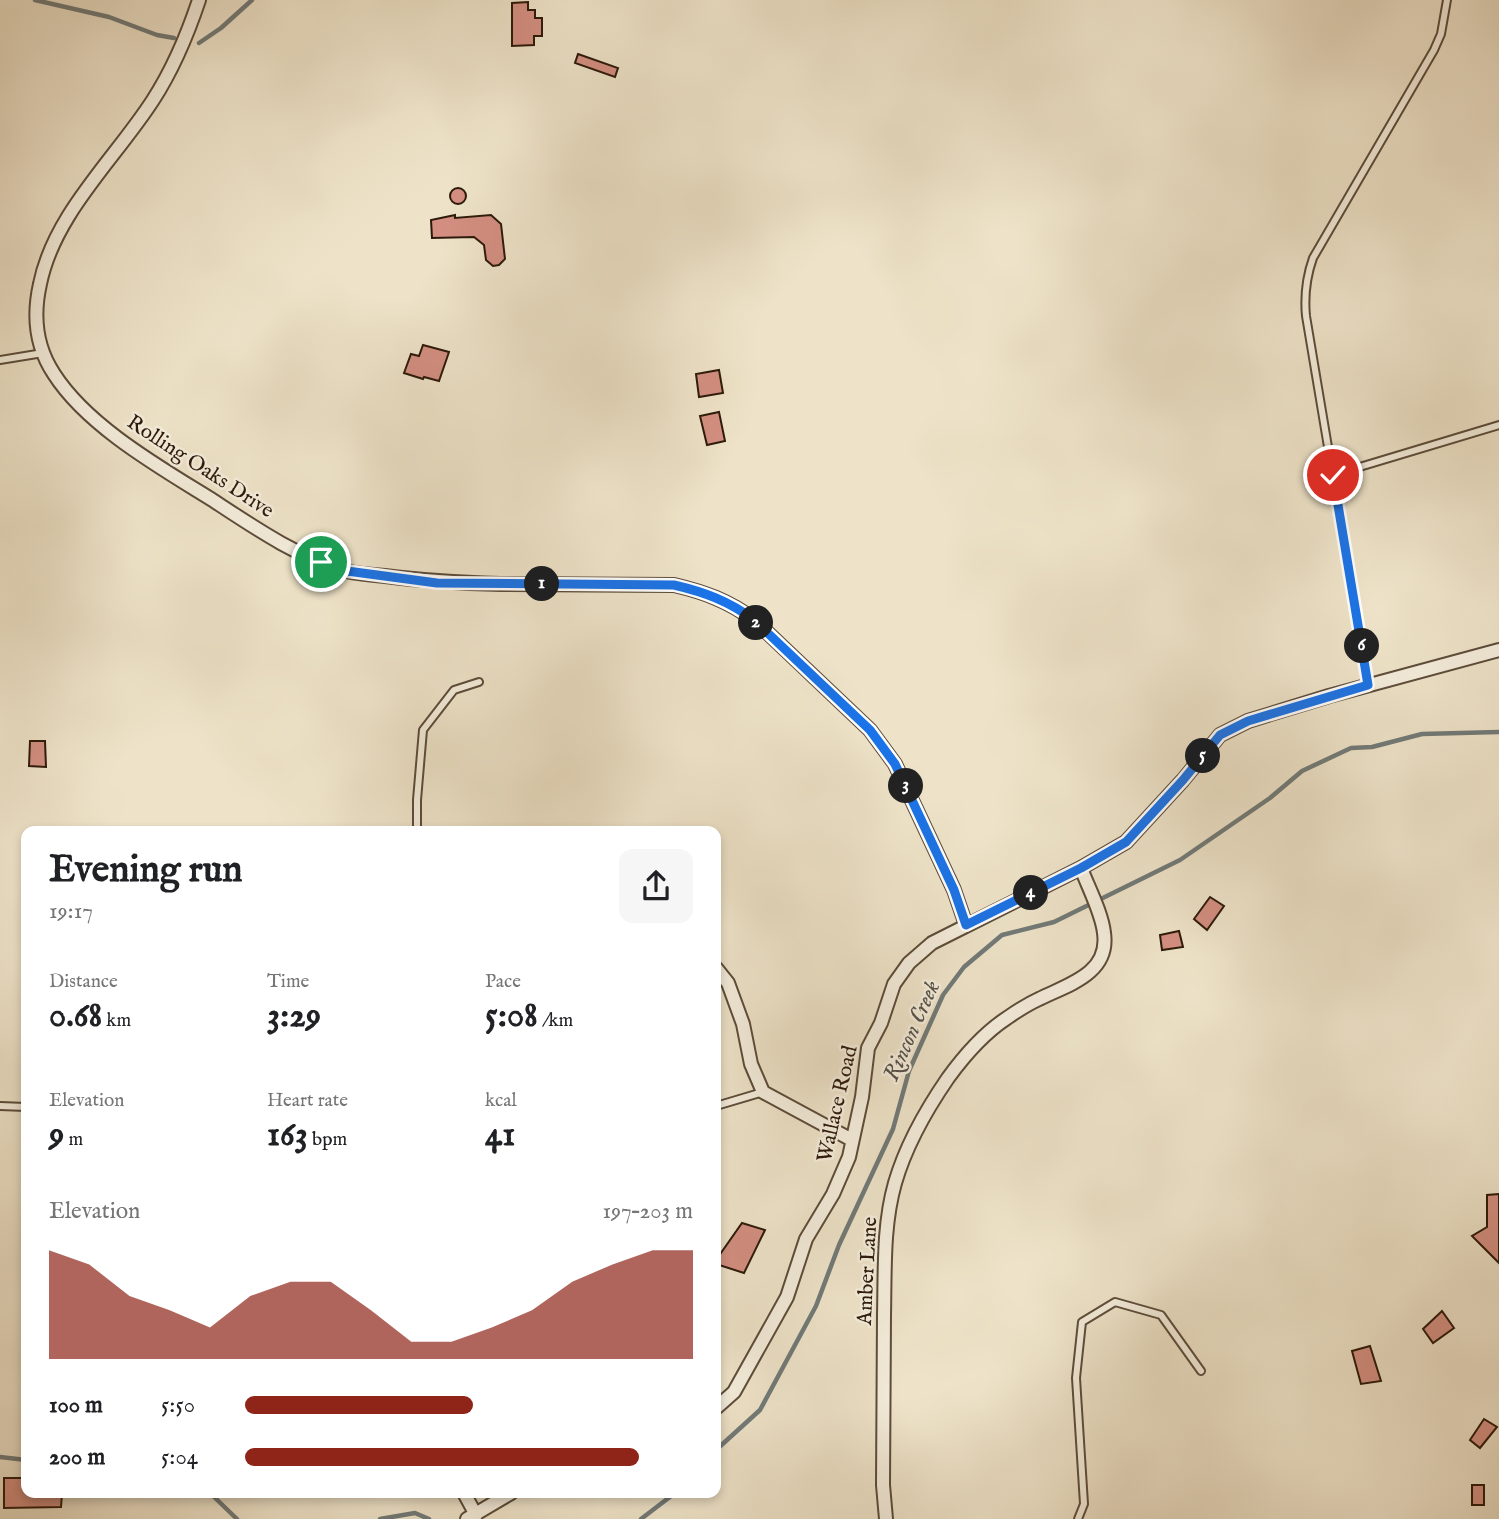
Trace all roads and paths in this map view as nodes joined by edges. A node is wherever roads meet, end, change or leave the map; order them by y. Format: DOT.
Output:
graph roads {
  1 [pos="199,0"];
  2 [pos="1447,0"];
  3 [pos="43,353"];
  4 [pos="0,360"];
  5 [pos="1499,425"];
  6 [pos="1333,475"];
  7 [pos="1499,650"];
  8 [pos="478,682"];
  9 [pos="1368,685"];
  10 [pos="417,826"];
  11 [pos="1081,868"];
  12 [pos="966,925"];
  13 [pos="721,974"];
  14 [pos="764,1092"];
  15 [pos="721,1105"];
  16 [pos="0,1106"];
  17 [pos="21,1107"];
  18 [pos="852,1140"];
  19 [pos="1201,1371"];
  20 [pos="721,1404"];
  21 [pos="465,1498"];
  22 [pos="503,1498"];
  23 [pos="471,1517"];
  24 [pos="886,1519"];
  25 [pos="1078,1519"];
  1 -- 3 [label="street, Rolling Oaks Drive"];
  2 -- 6 [label="lane"];
  3 -- 4 [label="lane"];
  3 -- 12 [label="street, Rolling Oaks Drive"];
  5 -- 6 [label="lane"];
  6 -- 9 [label="lane"];
  7 -- 9 [label="street, Wallace Road"];
  8 -- 10 [label="lane"];
  9 -- 11 [label="street, Wallace Road"];
  11 -- 12 [label="street, Wallace Road"];
  11 -- 24 [label="street, Amber Lane"];
  12 -- 18 [label="street, Wallace Road"];
  13 -- 14 [label="street"];
  14 -- 15 [label="lane"];
  14 -- 18 [label="street"];
  16 -- 17 [label="lane"];
  18 -- 20 [label="street, Wallace Road"];
  19 -- 25 [label="lane"];
  21 -- 23 [label="street"];
  22 -- 23 [label="street"];
}
